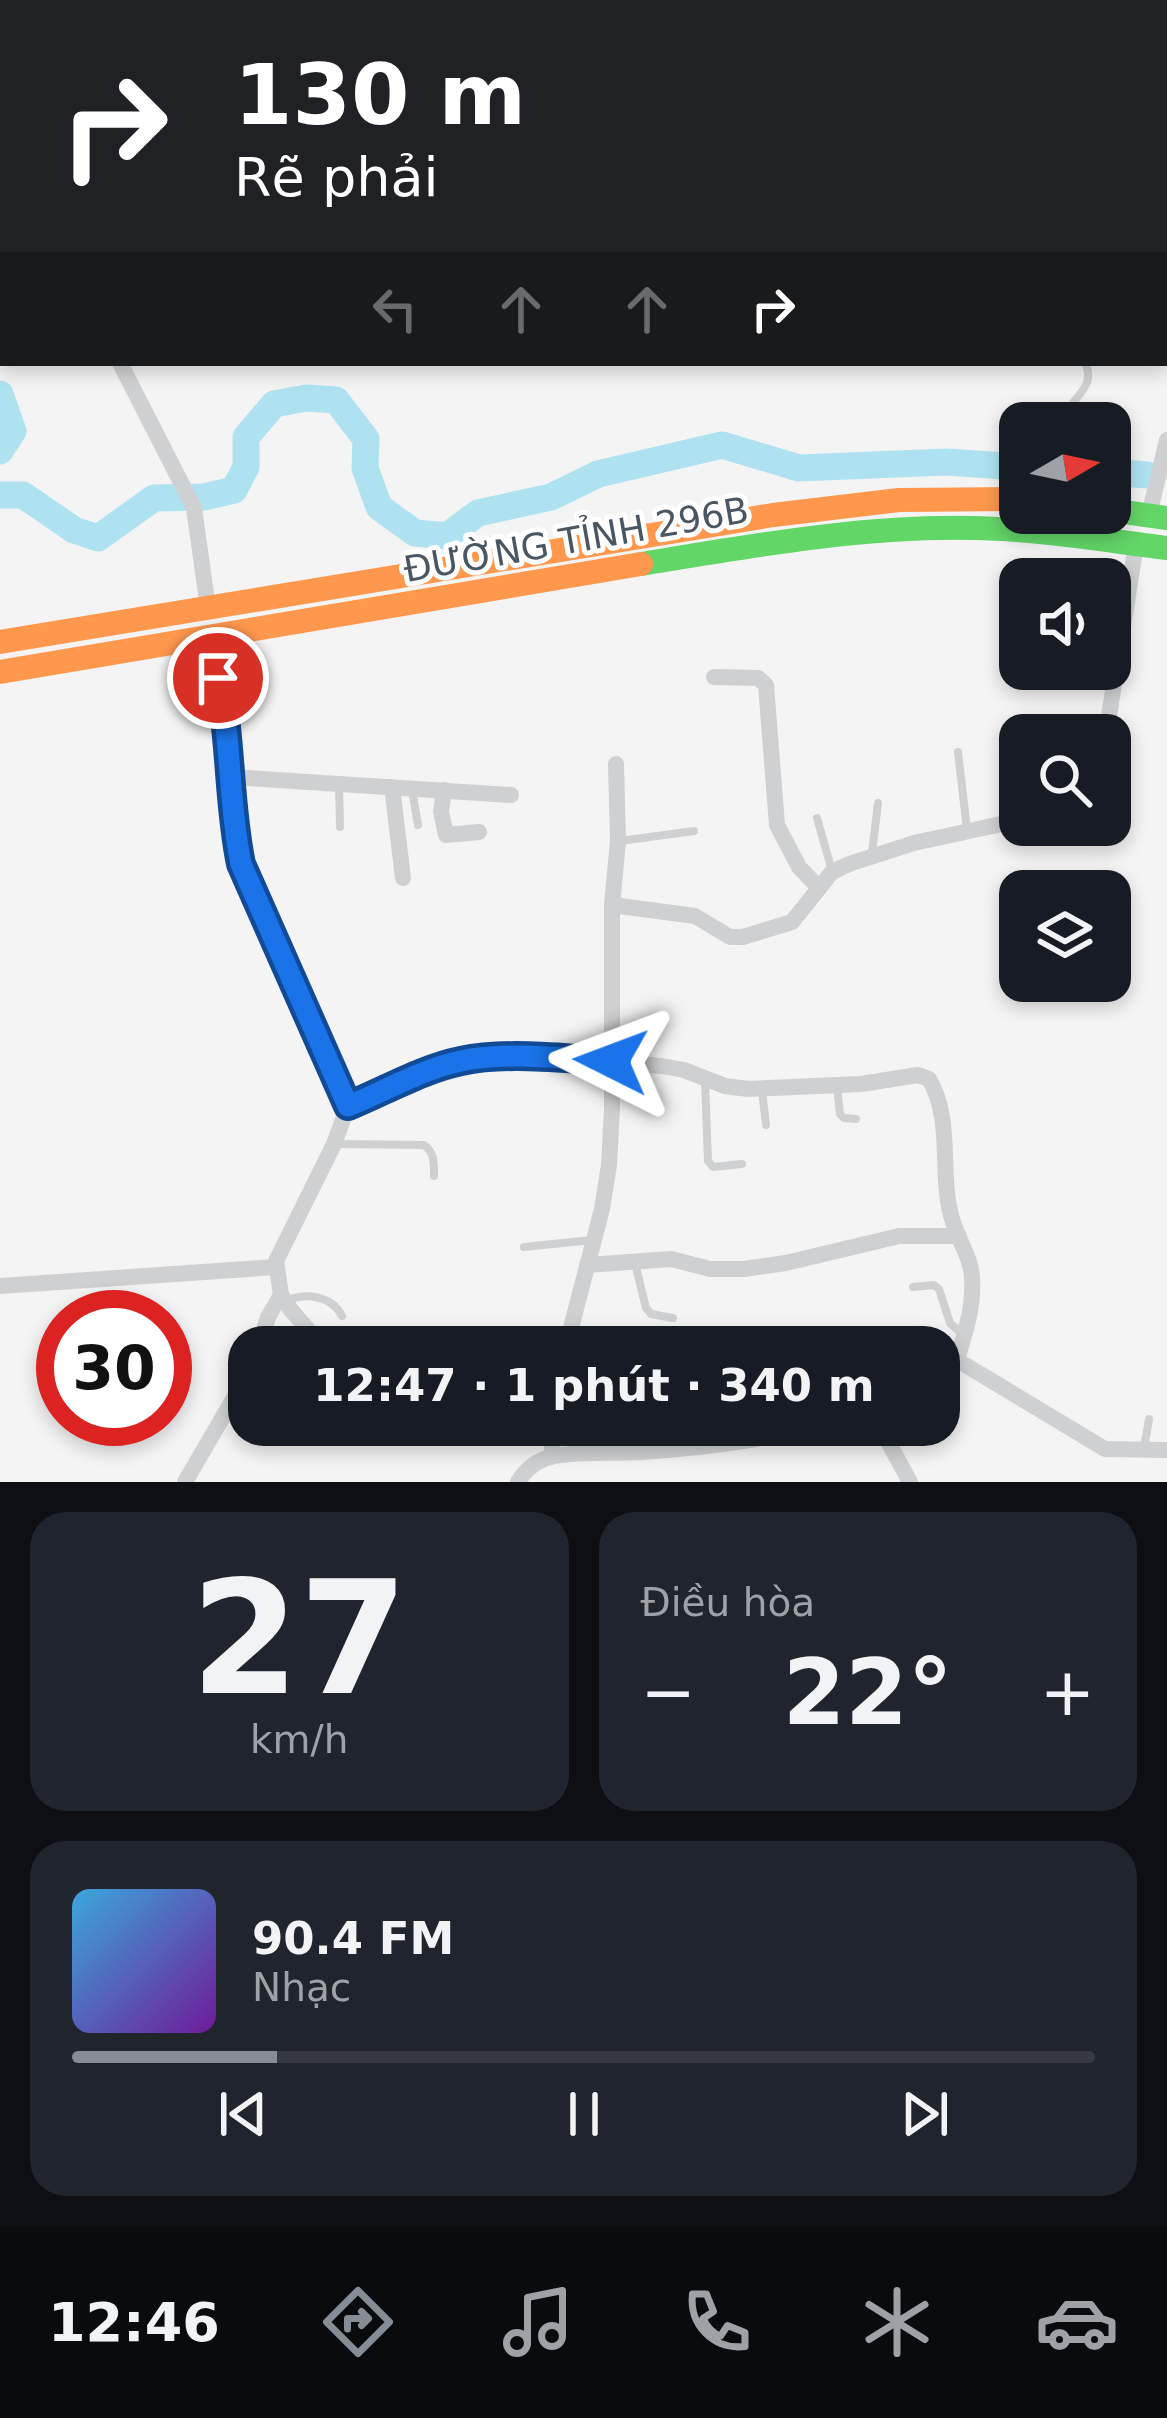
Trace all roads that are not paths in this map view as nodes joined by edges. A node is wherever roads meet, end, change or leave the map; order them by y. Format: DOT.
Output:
graph roads {
  1 [pos="122,366"];
  2 [pos="1086,366"];
  3 [pos="1073,402"];
  4 [pos="1167,440"];
  5 [pos="999,500"];
  6 [pos="1158,516"];
  7 [pos="1136,544"];
  8 [pos="1167,548"];
  9 [pos="208,608"];
  10 [pos="209,639"];
  11 [pos="0,642"];
  12 [pos="0,672"];
  13 [pos="713,677"];
  14 [pos="1109,714"];
  15 [pos="958,752"];
  16 [pos="616,764"];
  17 [pos="232,777"];
  18 [pos="339,784"];
  19 [pos="392,787"];
  20 [pos="412,788"];
  21 [pos="444,790"];
  22 [pos="511,795"];
  23 [pos="878,803"];
  24 [pos="817,818"];
  25 [pos="999,824"];
  26 [pos="418,825"];
  27 [pos="340,827"];
  28 [pos="694,831"];
  29 [pos="967,831"];
  30 [pos="478,832"];
  31 [pos="618,842"];
  32 [pos="872,854"];
  33 [pos="832,872"];
  34 [pos="403,878"];
  35 [pos="818,887"];
  36 [pos="612,905"];
  37 [pos="611,1061"];
  38 [pos="705,1078"];
  39 [pos="837,1086"];
  40 [pos="762,1089"];
  41 [pos="348,1106"];
  42 [pos="856,1119"];
  43 [pos="766,1124"];
  44 [pos="334,1144"];
  45 [pos="742,1164"];
  46 [pos="434,1176"];
  47 [pos="958,1236"];
  48 [pos="594,1240"];
  49 [pos="524,1247"];
  50 [pos="635,1262"];
  51 [pos="587,1265"];
  52 [pos="276,1268"];
  53 [pos="0,1286"];
  54 [pos="913,1287"];
  55 [pos="283,1298"];
  56 [pos="342,1316"];
  57 [pos="674,1318"];
  58 [pos="266,1326"];
  59 [pos="306,1326"];
  60 [pos="571,1326"];
  61 [pos="964,1336"];
  62 [pos="960,1343"];
  63 [pos="960,1370"];
  64 [pos="228,1408"];
  65 [pos="1149,1419"];
  66 [pos="552,1446"];
  67 [pos="624,1446"];
  68 [pos="662,1446"];
  69 [pos="890,1446"];
  70 [pos="1144,1450"];
  71 [pos="1167,1450"];
  72 [pos="624,1453"];
  73 [pos="552,1456"];
  74 [pos="185,1482"];
  75 [pos="518,1482"];
  76 [pos="910,1482"];
  1 -- 9 [label="street"];
  2 -- 3 [label="lane"];
  4 -- 6 [label="street"];
  5 -- 9 [label="main road, ĐƯỜNG TỈNH 296B"];
  7 -- 8 [label="main road, ĐƯỜNG TỈNH 296B"];
  7 -- 10 [label="main road, ĐƯỜNG TỈNH 296B"];
  7 -- 14 [label="street"];
  9 -- 11 [label="main road, ĐƯỜNG TỈNH 296B"];
  10 -- 12 [label="main road, ĐƯỜNG TỈNH 296B"];
  10 -- 17 [label="street"];
  13 -- 35 [label="street"];
  15 -- 29 [label="lane"];
  16 -- 31 [label="street"];
  17 -- 18 [label="street"];
  17 -- 41 [label="street"];
  18 -- 19 [label="street"];
  18 -- 27 [label="lane"];
  19 -- 20 [label="street"];
  19 -- 34 [label="street"];
  20 -- 21 [label="street"];
  20 -- 26 [label="lane"];
  21 -- 22 [label="street"];
  21 -- 30 [label="street"];
  23 -- 32 [label="lane"];
  24 -- 33 [label="lane"];
  25 -- 29 [label="street"];
  28 -- 31 [label="lane"];
  29 -- 32 [label="street"];
  31 -- 36 [label="street"];
  32 -- 33 [label="street"];
  33 -- 35 [label="street"];
  35 -- 36 [label="street"];
  36 -- 37 [label="street"];
  37 -- 38 [label="street"];
  37 -- 41 [label="street"];
  37 -- 48 [label="street"];
  38 -- 40 [label="street"];
  38 -- 45 [label="lane"];
  39 -- 40 [label="street"];
  39 -- 42 [label="lane"];
  39 -- 47 [label="street"];
  40 -- 43 [label="lane"];
  41 -- 44 [label="street"];
  44 -- 46 [label="lane"];
  44 -- 52 [label="street"];
  47 -- 50 [label="street"];
  47 -- 61 [label="street"];
  48 -- 49 [label="lane"];
  48 -- 51 [label="street"];
  50 -- 51 [label="street"];
  50 -- 57 [label="lane"];
  51 -- 60 [label="street"];
  52 -- 53 [label="street"];
  52 -- 55 [label="street"];
  54 -- 61 [label="lane"];
  55 -- 56 [label="lane"];
  55 -- 58 [label="street"];
  55 -- 59 [label="street"];
  61 -- 62 [label="street"];
  63 -- 70 [label="street"];
  64 -- 74 [label="street"];
  65 -- 70 [label="lane"];
  66 -- 73 [label="street"];
  67 -- 72 [label="lane"];
  68 -- 72 [label="street"];
  69 -- 76 [label="street"];
  70 -- 71 [label="street"];
  72 -- 73 [label="street"];
  73 -- 75 [label="street"];
}
